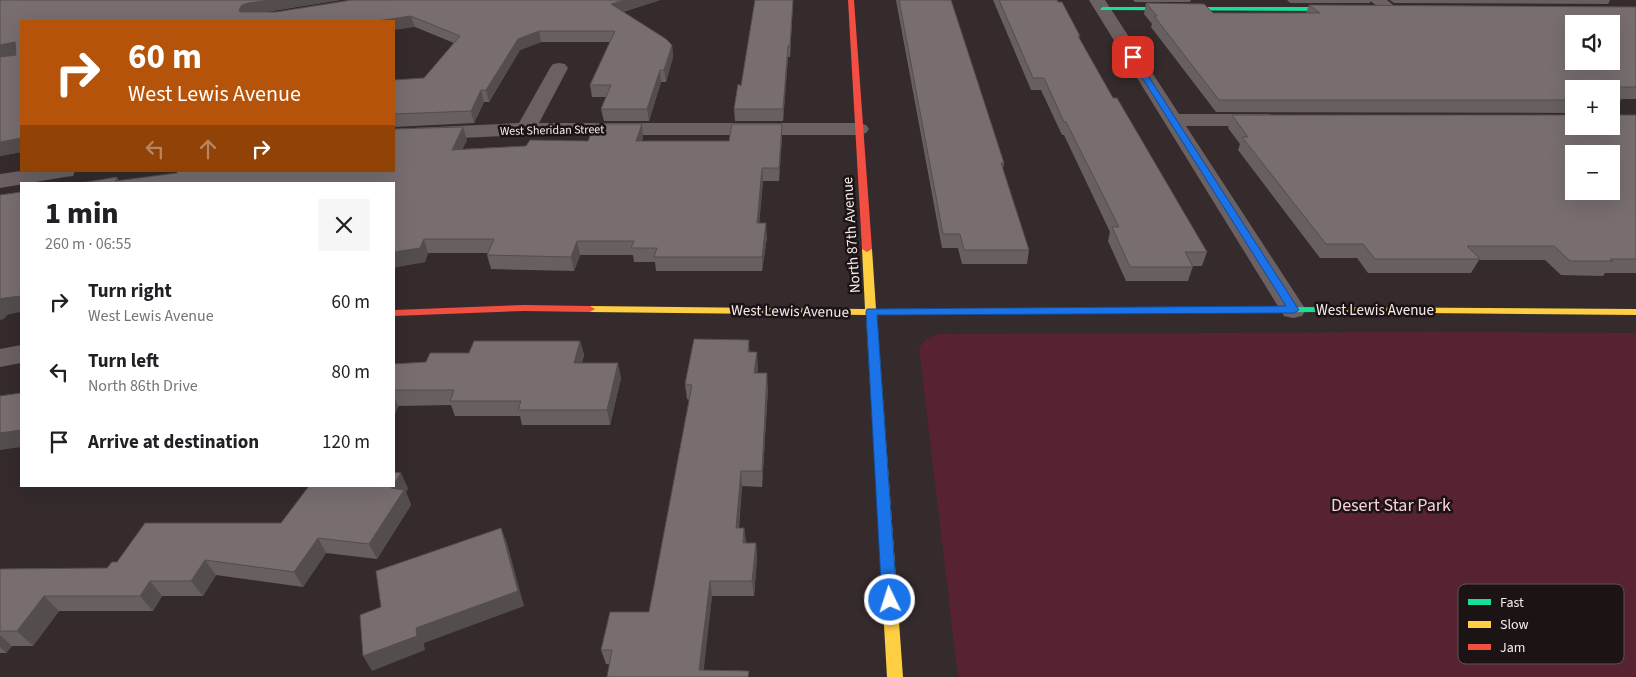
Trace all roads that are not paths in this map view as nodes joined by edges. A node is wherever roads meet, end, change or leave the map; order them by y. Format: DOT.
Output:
graph roads {
  1 [pos="851,0"];
  2 [pos="1100,5"];
  3 [pos="1369,6"];
  4 [pos="1395,9"];
  5 [pos="559,68"];
  6 [pos="1172,120"];
  7 [pos="1290,120"];
  8 [pos="526,129"];
  9 [pos="860,129"];
  10 [pos="395,135"];
  11 [pos="58,172"];
  12 [pos="0,181"];
  13 [pos="1294,310"];
  14 [pos="871,312"];
  15 [pos="1636,312"];
  16 [pos="395,313"];
  17 [pos="20,354"];
  18 [pos="0,358"];
  19 [pos="895,677"];
  1 -- 9 [label="street, North 87th Avenue"];
  2 -- 3 [label="street"];
  2 -- 6 [label="street"];
  3 -- 4 [label="street"];
  5 -- 8 [label="street"];
  6 -- 7 [label="street"];
  6 -- 13 [label="street"];
  8 -- 9 [label="street, West Sheridan Street"];
  8 -- 10 [label="street, West Sheridan Street"];
  9 -- 14 [label="street, North 87th Avenue"];
  11 -- 12 [label="street"];
  13 -- 14 [label="street, West Lewis Avenue"];
  13 -- 15 [label="street, West Lewis Avenue"];
  14 -- 16 [label="street, West Lewis Avenue"];
  14 -- 19 [label="street, North 87th Avenue"];
  17 -- 18 [label="street"];
}
